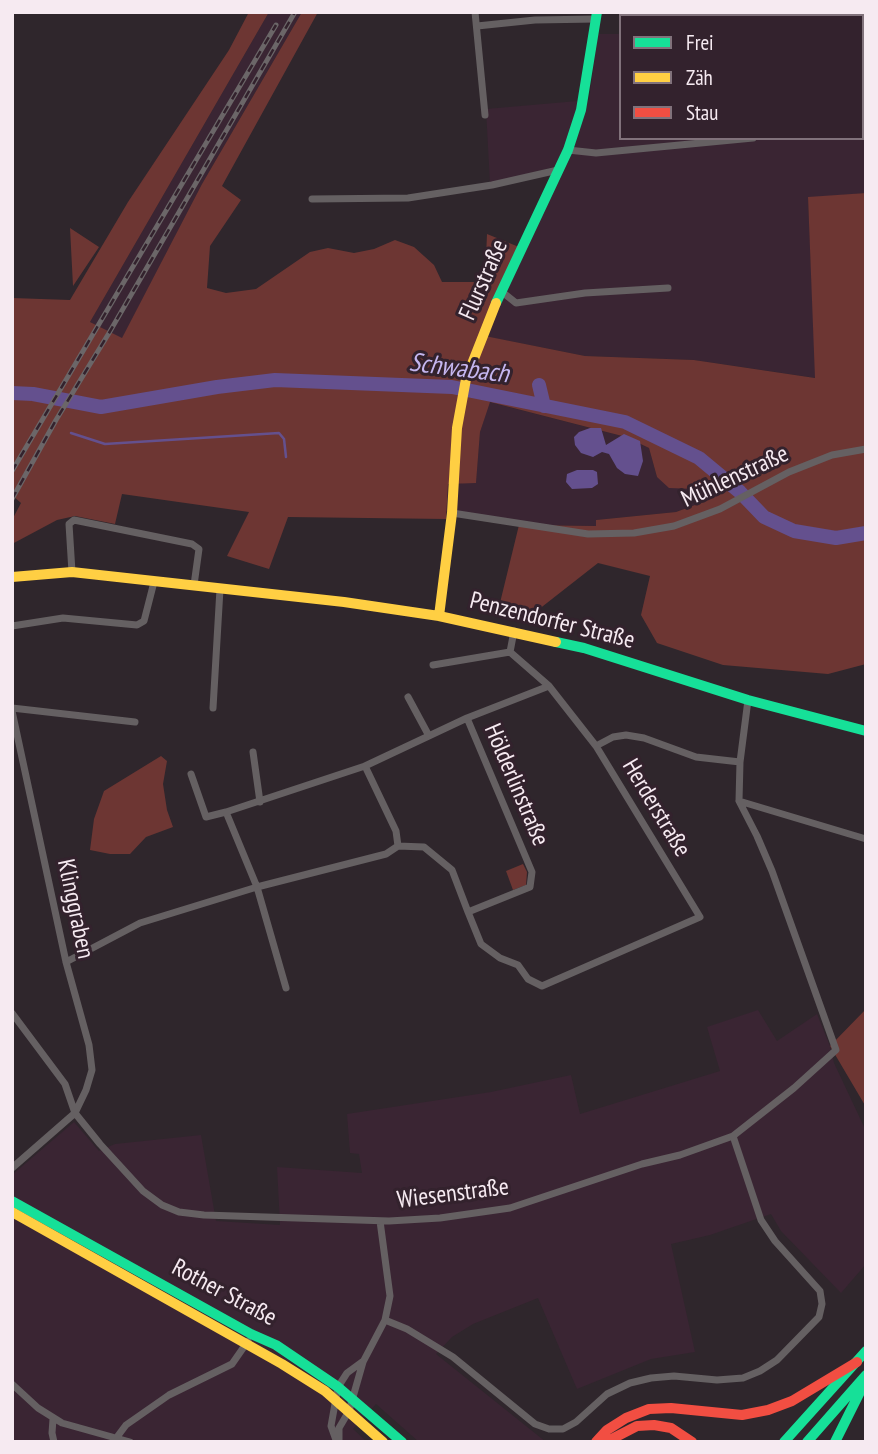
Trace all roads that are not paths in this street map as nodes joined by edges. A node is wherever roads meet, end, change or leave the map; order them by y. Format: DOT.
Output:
graph roads {
  1 [pos="475,12"];
  2 [pos="596,16"];
  3 [pos="477,26"];
  4 [pos="485,115"];
  5 [pos="732,140"];
  6 [pos="568,150"];
  7 [pos="558,170"];
  8 [pos="312,200"];
  9 [pos="668,288"];
  10 [pos="501,291"];
  11 [pos="866,449"];
  12 [pos="452,513"];
  13 [pos="72,572"];
  14 [pos="12,577"];
  15 [pos="154,582"];
  16 [pos="194,585"];
  17 [pos="220,589"];
  18 [pos="439,616"];
  19 [pos="12,626"];
  20 [pos="514,631"];
  21 [pos="510,652"];
  22 [pos="433,665"];
  23 [pos="550,686"];
  24 [pos="408,697"];
  25 [pos="748,700"];
  26 [pos="213,708"];
  27 [pos="12,710"];
  28 [pos="467,718"];
  29 [pos="135,722"];
  30 [pos="866,731"];
  31 [pos="429,736"];
  32 [pos="596,746"];
  33 [pos="253,752"];
  34 [pos="740,762"];
  35 [pos="365,766"];
  36 [pos="191,774"];
  37 [pos="739,801"];
  38 [pos="260,802"];
  39 [pos="226,812"];
  40 [pos="866,839"];
  41 [pos="398,846"];
  42 [pos="257,887"];
  43 [pos="468,912"];
  44 [pos="66,962"];
  45 [pos="286,988"];
  46 [pos="12,1013"];
  47 [pos="75,1113"];
  48 [pos="733,1136"];
  49 [pos="12,1168"];
  50 [pos="12,1202"];
  51 [pos="12,1212"];
  52 [pos="380,1221"];
  53 [pos="385,1320"];
  54 [pos="249,1339"];
  55 [pos="866,1351"];
  56 [pos="363,1362"];
  57 [pos="857,1362"];
  58 [pos="866,1378"];
  59 [pos="12,1384"];
  60 [pos="338,1387"];
  61 [pos="351,1398"];
  62 [pos="336,1401"];
  63 [pos="349,1411"];
  64 [pos="53,1419"];
  65 [pos="117,1439"];
  66 [pos="54,1442"];
  67 [pos="130,1442"];
  68 [pos="338,1442"];
  69 [pos="383,1442"];
  70 [pos="402,1442"];
  71 [pos="596,1442"];
  72 [pos="606,1442"];
  73 [pos="692,1442"];
  74 [pos="784,1442"];
  75 [pos="807,1442"];
  76 [pos="835,1442"];
  1 -- 3 [label="street"];
  2 -- 3 [label="street"];
  2 -- 6 [label="main road, Flurstraße"];
  3 -- 4 [label="street"];
  5 -- 6 [label="street"];
  6 -- 7 [label="main road, Flurstraße"];
  7 -- 8 [label="street"];
  7 -- 10 [label="main road, Flurstraße"];
  9 -- 10 [label="street"];
  10 -- 12 [label="main road, Flurstraße"];
  11 -- 12 [label="street, Mühlenstraße"];
  12 -- 18 [label="main road, Flurstraße"];
  13 -- 14 [label="main road, Penzendorfer Straße"];
  13 -- 15 [label="main road, Penzendorfer Straße"];
  13 -- 16 [label="street"];
  15 -- 16 [label="main road, Penzendorfer Straße"];
  15 -- 19 [label="street"];
  16 -- 17 [label="main road, Penzendorfer Straße"];
  17 -- 18 [label="main road, Penzendorfer Straße"];
  17 -- 26 [label="street"];
  18 -- 20 [label="main road, Penzendorfer Straße"];
  20 -- 21 [label="street"];
  20 -- 25 [label="main road, Penzendorfer Straße"];
  21 -- 22 [label="street"];
  21 -- 23 [label="street, Herderstraße"];
  23 -- 28 [label="street, Hölderlinstraße"];
  23 -- 32 [label="street, Herderstraße"];
  24 -- 31 [label="street"];
  25 -- 30 [label="main road, Penzendorfer Straße"];
  25 -- 34 [label="street"];
  27 -- 29 [label="street"];
  27 -- 44 [label="street, Klinggraben"];
  28 -- 31 [label="street"];
  28 -- 43 [label="street, Hölderlinstraße"];
  31 -- 35 [label="street"];
  32 -- 34 [label="street"];
  32 -- 43 [label="street, Herderstraße"];
  33 -- 38 [label="street"];
  34 -- 37 [label="street"];
  35 -- 38 [label="street"];
  35 -- 41 [label="street"];
  36 -- 39 [label="street"];
  37 -- 40 [label="street"];
  37 -- 48 [label="street, Wiesenstraße"];
  38 -- 39 [label="street"];
  39 -- 42 [label="street"];
  41 -- 42 [label="street"];
  41 -- 43 [label="street"];
  42 -- 44 [label="street"];
  42 -- 45 [label="street"];
  44 -- 47 [label="street, Klinggraben"];
  46 -- 47 [label="street, Wiesenstraße"];
  47 -- 49 [label="street"];
  47 -- 52 [label="street, Wiesenstraße"];
  48 -- 52 [label="street, Wiesenstraße"];
  48 -- 53 [label="street"];
  50 -- 54 [label="main road, Rother Straße"];
  51 -- 54 [label="main road, Rother Straße"];
  52 -- 53 [label="street"];
  53 -- 56 [label="street"];
  54 -- 60 [label="main road, Rother Straße"];
  54 -- 62 [label="main road, Rother Straße"];
  54 -- 65 [label="street"];
  55 -- 57 [label="main road"];
  56 -- 60 [label="street"];
  56 -- 61 [label="street"];
  57 -- 71 [label="main road"];
  57 -- 74 [label="main road"];
  58 -- 75 [label="main road"];
  58 -- 76 [label="main road"];
  59 -- 64 [label="street"];
  60 -- 61 [label="main road, Rother Straße"];
  60 -- 62 [label="street"];
  61 -- 63 [label="street"];
  61 -- 70 [label="main road, Rother Straße"];
  62 -- 63 [label="main road, Rother Straße"];
  62 -- 68 [label="street"];
  63 -- 68 [label="street"];
  63 -- 69 [label="main road, Rother Straße"];
  64 -- 65 [label="street"];
  64 -- 66 [label="street"];
  65 -- 67 [label="street"];
  72 -- 73 [label="main road"];
}
